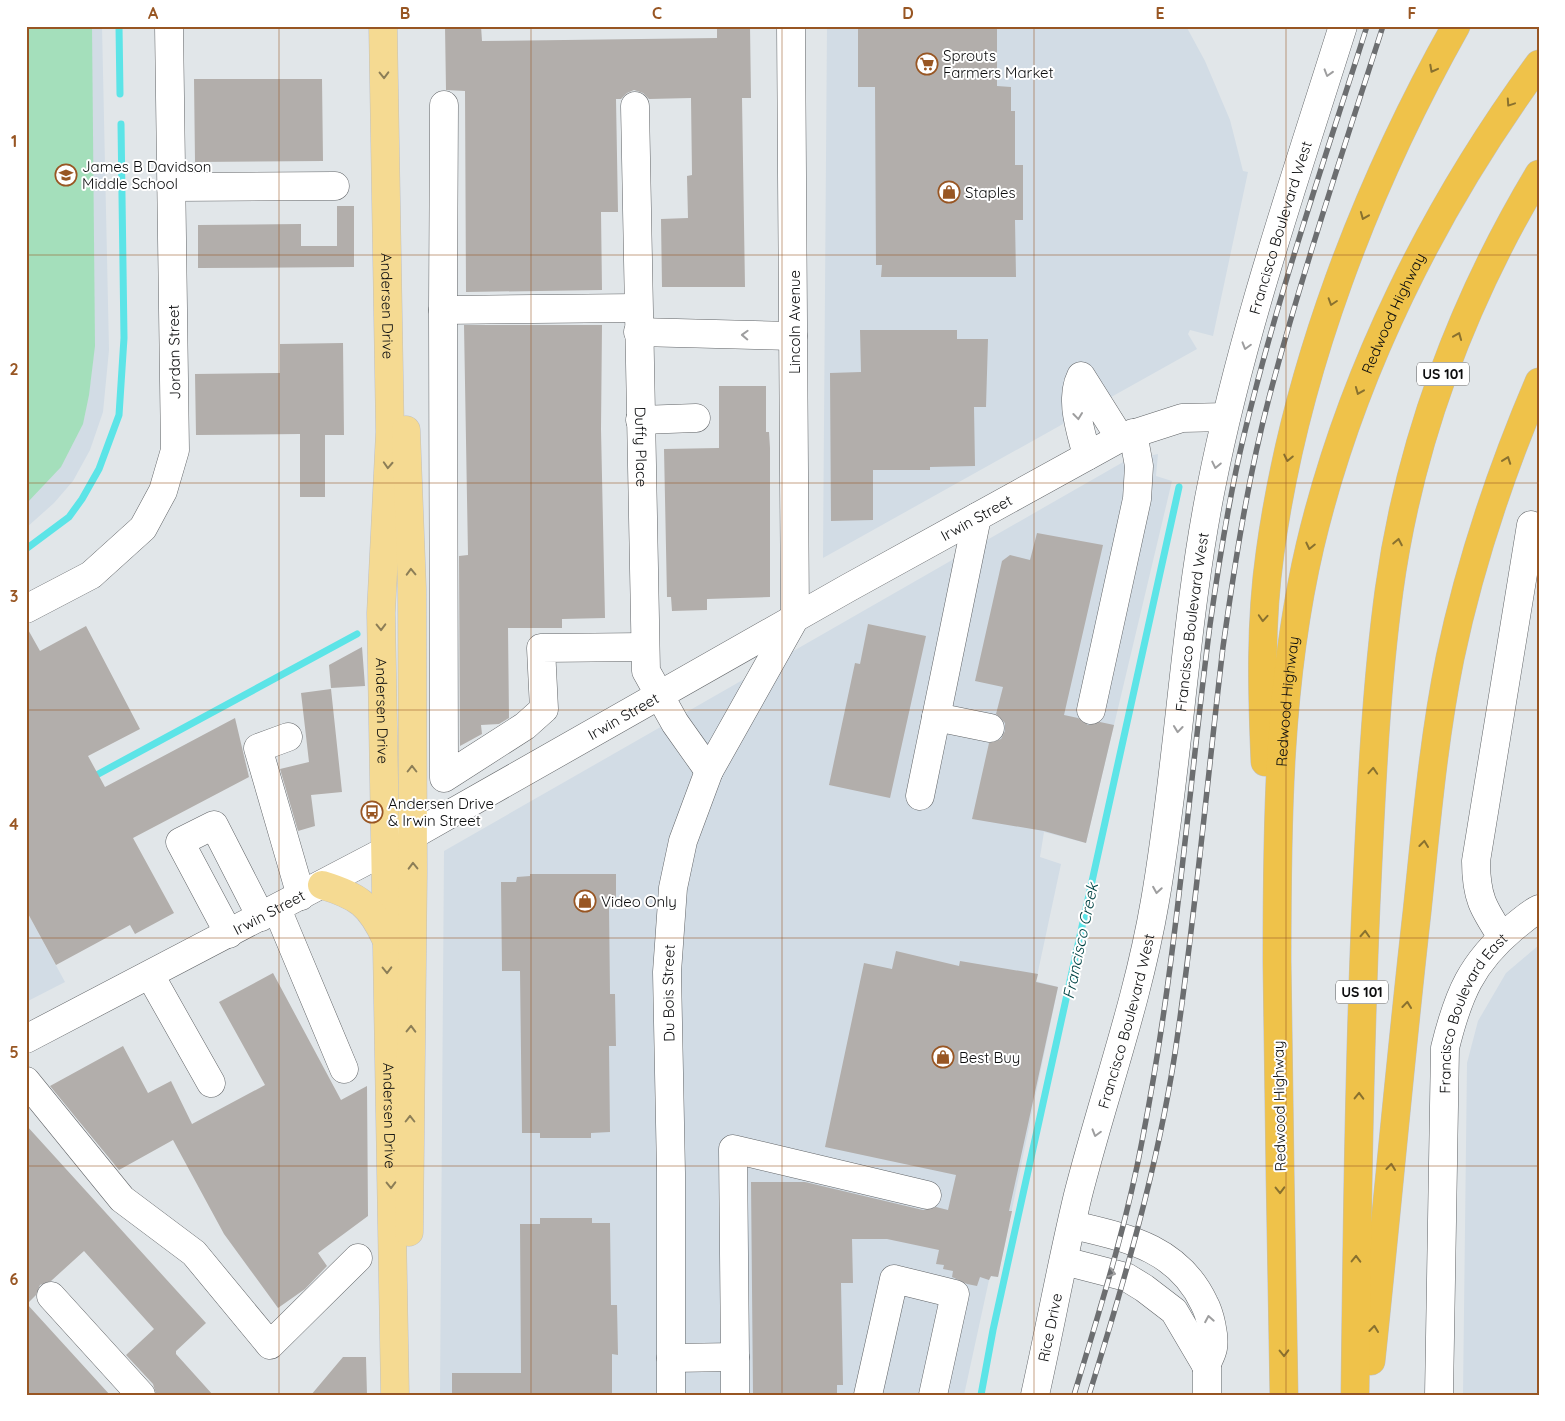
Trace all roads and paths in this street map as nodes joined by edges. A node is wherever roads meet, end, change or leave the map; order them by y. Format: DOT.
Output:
graph roads {
  1 [pos="168,26"];
  2 [pos="383,26"];
  3 [pos="401,26"];
  4 [pos="791,26"];
  5 [pos="1342,26"];
  6 [pos="1456,26"];
  7 [pos="1539,64"];
  8 [pos="444,105"];
  9 [pos="635,106"];
  10 [pos="1539,174"];
  11 [pos="334,186"];
  12 [pos="171,187"];
  13 [pos="443,310"];
  14 [pos="638,320"];
  15 [pos="794,336"];
  16 [pos="1539,382"];
  17 [pos="1226,417"];
  18 [pos="696,418"];
  19 [pos="640,420"];
  20 [pos="1126,435"];
  21 [pos="1087,456"];
  22 [pos="977,517"];
  23 [pos="1531,525"];
  24 [pos="26,609"];
  25 [pos="795,618"];
  26 [pos="645,647"];
  27 [pos="658,695"];
  28 [pos="1091,710"];
  29 [pos="936,717"];
  30 [pos="990,728"];
  31 [pos="288,737"];
  32 [pos="709,771"];
  33 [pos="920,796"];
  34 [pos="412,835"];
  35 [pos="385,851"];
  36 [pos="311,890"];
  37 [pos="1539,908"];
  38 [pos="269,913"];
  39 [pos="229,934"];
  40 [pos="1502,937"];
  41 [pos="386,940"];
  42 [pos="150,975"];
  43 [pos="30,1029"];
  44 [pos="344,1069"];
  45 [pos="26,1081"];
  46 [pos="210,1084"];
  47 [pos="1278,1089"];
  48 [pos="926,1195"];
  49 [pos="1072,1225"];
  50 [pos="358,1258"];
  51 [pos="1064,1261"];
  52 [pos="50,1296"];
  53 [pos="736,1357"];
  54 [pos="671,1358"];
  55 [pos="1206,1366"];
  56 [pos="142,1395"];
  57 [pos="395,1395"];
  58 [pos="409,1395"];
  59 [pos="671,1395"];
  60 [pos="735,1395"];
  61 [pos="868,1395"];
  62 [pos="933,1395"];
  63 [pos="1035,1395"];
  64 [pos="1207,1395"];
  65 [pos="1284,1395"];
  66 [pos="1355,1395"];
  67 [pos="1367,1395"];
  68 [pos="1438,1395"];
  1 -- 12 [label="street, Jordan Street"];
  2 -- 35 [label="main road, Andersen Drive, one-way"];
  34 -- 3 [label="main road, Andersen Drive, one-way"];
  4 -- 15 [label="street, Lincoln Avenue"];
  5 -- 17 [label="street, Francisco Boulevard West, one-way"];
  6 -- 47 [label="highway, one-way"];
  7 -- 47 [label="highway, Redwood Highway, one-way"];
  8 -- 13 [label="street"];
  9 -- 14 [label="street, Duffy Place"];
  66 -- 10 [label="highway, US 101, one-way"];
  11 -- 12 [label="street"];
  12 -- 24 [label="street, Jordan Street"];
  13 -- 14 [label="street"];
  13 -- 26 [label="street"];
  15 -- 14 [label="street, one-way"];
  14 -- 19 [label="street, Duffy Place"];
  15 -- 25 [label="street, Lincoln Avenue"];
  67 -- 16 [label="highway, one-way"];
  17 -- 20 [label="street, Irwin Street"];
  17 -- 49 [label="street, Francisco Boulevard West, one-way"];
  18 -- 19 [label="street"];
  19 -- 26 [label="street, Duffy Place"];
  20 -- 21 [label="street, Irwin Street"];
  20 -- 21 [label="street, one-way"];
  20 -- 28 [label="street"];
  21 -- 22 [label="street, Irwin Street"];
  22 -- 25 [label="street, Irwin Street"];
  22 -- 29 [label="street"];
  23 -- 40 [label="street, Francisco Boulevard East"];
  25 -- 27 [label="street, Irwin Street"];
  25 -- 32 [label="street, Du Bois Street"];
  26 -- 27 [label="street, Duffy Place"];
  27 -- 32 [label="street, Duffy Place"];
  27 -- 34 [label="street, Irwin Street"];
  29 -- 30 [label="street"];
  29 -- 33 [label="street"];
  31 -- 36 [label="street"];
  32 -- 54 [label="street, Du Bois Street"];
  34 -- 35 [label="street, Irwin Street"];
  58 -- 34 [label="main road, Andersen Drive, one-way"];
  35 -- 36 [label="street, Irwin Street"];
  35 -- 41 [label="main road, Andersen Drive"];
  36 -- 38 [label="street, Irwin Street"];
  36 -- 41 [label="main road"];
  37 -- 40 [label="street"];
  38 -- 39 [label="street, Irwin Street"];
  38 -- 39 [label="street"];
  38 -- 44 [label="street"];
  39 -- 42 [label="street, Irwin Street"];
  40 -- 68 [label="street, Francisco Boulevard East"];
  41 -- 57 [label="main road, Andersen Drive, one-way"];
  42 -- 43 [label="street, Irwin Street"];
  42 -- 46 [label="street"];
  45 -- 50 [label="street"];
  47 -- 65 [label="highway, Redwood Highway, one-way"];
  48 -- 53 [label="street"];
  49 -- 51 [label="street, Francisco Boulevard West"];
  55 -- 49 [label="street, one-way"];
  51 -- 55 [label="street, one-way"];
  51 -- 63 [label="street, Rice Drive"];
  52 -- 56 [label="street"];
  53 -- 54 [label="street"];
  53 -- 60 [label="street"];
  54 -- 59 [label="street, Du Bois Street"];
  55 -- 64 [label="street"];
  61 -- 62 [label="street"];
}
